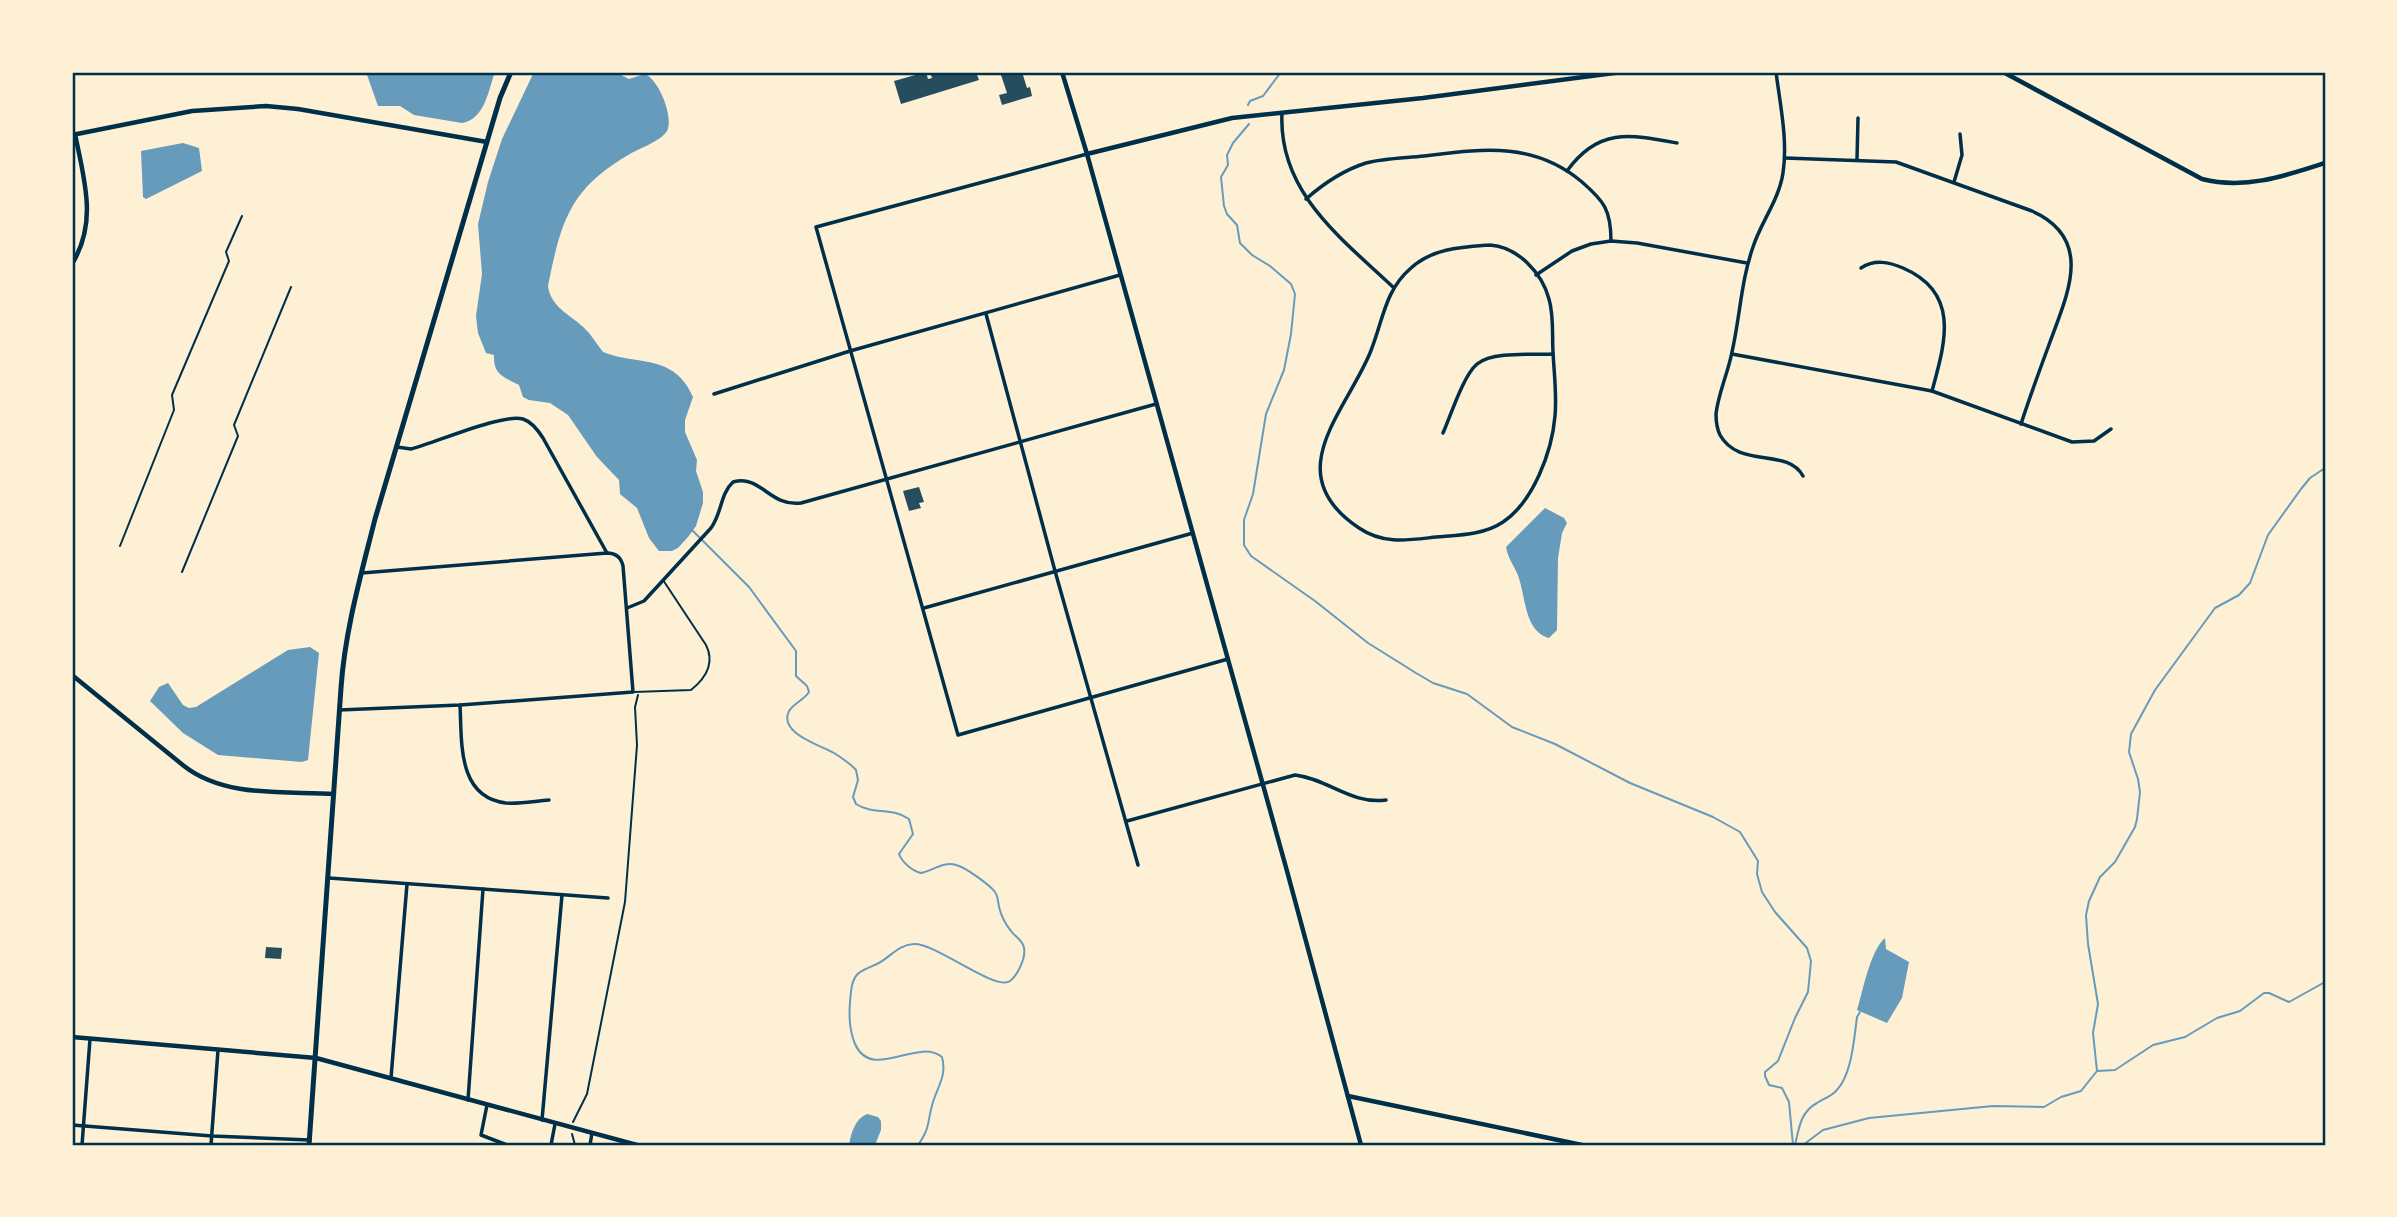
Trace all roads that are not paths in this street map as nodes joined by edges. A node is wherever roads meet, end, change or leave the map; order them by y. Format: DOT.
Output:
graph roads {
  1 [pos="1062,72"];
  2 [pos="1622,72"];
  3 [pos="1776,72"];
  4 [pos="2003,72"];
  5 [pos="510,73"];
  6 [pos="1282,111"];
  7 [pos="1858,118"];
  8 [pos="1960,134"];
  9 [pos="74,135"];
  10 [pos="487,142"];
  11 [pos="1676,143"];
  12 [pos="1087,154"];
  13 [pos="1785,158"];
  14 [pos="1857,159"];
  15 [pos="2325,163"];
  16 [pos="1567,171"];
  17 [pos="1954,182"];
  18 [pos="1306,199"];
  19 [pos="1611,241"];
  20 [pos="1748,263"];
  21 [pos="72,264"];
  22 [pos="1861,268"];
  23 [pos="1120,275"];
  24 [pos="1536,275"];
  25 [pos="1393,286"];
  26 [pos="986,314"];
  27 [pos="850,351"];
  28 [pos="1553,354"];
  29 [pos="1732,354"];
  30 [pos="1932,391"];
  31 [pos="714,394"];
  32 [pos="1156,404"];
  33 [pos="2021,424"];
  34 [pos="2111,429"];
  35 [pos="1443,433"];
  36 [pos="1021,442"];
  37 [pos="397,447"];
  38 [pos="1803,476"];
  39 [pos="887,480"];
  40 [pos="1193,533"];
  41 [pos="607,553"];
  42 [pos="1055,571"];
  43 [pos="360,573"];
  44 [pos="663,580"];
  45 [pos="627,608"];
  46 [pos="924,608"];
  47 [pos="1228,659"];
  48 [pos="72,675"];
  49 [pos="633,692"];
  50 [pos="1092,696"];
  51 [pos="460,705"];
  52 [pos="339,710"];
  53 [pos="1263,783"];
  54 [pos="334,794"];
  55 [pos="549,800"];
  56 [pos="1386,800"];
  57 [pos="1127,821"];
  58 [pos="1138,865"];
  59 [pos="329,878"];
  60 [pos="407,884"];
  61 [pos="483,889"];
  62 [pos="562,894"];
  63 [pos="608,898"];
  64 [pos="72,1037"];
  65 [pos="90,1038"];
  66 [pos="218,1049"];
  67 [pos="316,1058"];
  68 [pos="391,1078"];
  69 [pos="1348,1096"];
  70 [pos="468,1100"];
  71 [pos="486,1105"];
  72 [pos="542,1120"];
  73 [pos="555,1124"];
  74 [pos="72,1125"];
  75 [pos="83,1126"];
  76 [pos="592,1133"];
  77 [pos="212,1136"];
  78 [pos="310,1142"];
  79 [pos="82,1145"];
  80 [pos="211,1145"];
  81 [pos="505,1145"];
  82 [pos="551,1145"];
  83 [pos="590,1145"];
  84 [pos="637,1145"];
  85 [pos="1361,1145"];
  86 [pos="1582,1145"];
  1 -- 12 [label="main road"];
  2 -- 6 [label="main road"];
  3 -- 13 [label="street"];
  4 -- 15 [label="main road"];
  5 -- 10 [label="main road"];
  6 -- 12 [label="main road"];
  6 -- 18 [label="street"];
  7 -- 14 [label="street"];
  8 -- 17 [label="street"];
  9 -- 10 [label="main road"];
  9 -- 21 [label="main road"];
  10 -- 37 [label="main road"];
  11 -- 16 [label="street"];
  12 -- 23 [label="main road"];
  12 -- 27 [label="street"];
  13 -- 14 [label="street"];
  13 -- 20 [label="street"];
  14 -- 17 [label="street"];
  16 -- 18 [label="street"];
  16 -- 19 [label="street"];
  17 -- 33 [label="street"];
  18 -- 25 [label="street"];
  19 -- 20 [label="street"];
  19 -- 24 [label="street"];
  20 -- 29 [label="street"];
  22 -- 30 [label="street"];
  23 -- 26 [label="street"];
  23 -- 32 [label="main road"];
  24 -- 25 [label="street"];
  24 -- 28 [label="street"];
  25 -- 28 [label="street"];
  26 -- 27 [label="street"];
  26 -- 36 [label="street"];
  27 -- 31 [label="street"];
  27 -- 39 [label="street"];
  28 -- 35 [label="street"];
  29 -- 30 [label="street"];
  29 -- 38 [label="street"];
  30 -- 33 [label="street"];
  32 -- 36 [label="street"];
  32 -- 40 [label="main road"];
  33 -- 34 [label="street"];
  36 -- 39 [label="street"];
  36 -- 42 [label="street"];
  37 -- 41 [label="street"];
  37 -- 43 [label="main road"];
  39 -- 44 [label="street"];
  39 -- 46 [label="street"];
  40 -- 42 [label="street"];
  40 -- 47 [label="main road"];
  41 -- 43 [label="street"];
  41 -- 45 [label="street"];
  42 -- 46 [label="street"];
  42 -- 50 [label="street"];
  43 -- 52 [label="main road"];
  44 -- 45 [label="street"];
  44 -- 49 [label="lane"];
  45 -- 49 [label="street"];
  46 -- 50 [label="street"];
  47 -- 50 [label="street"];
  47 -- 53 [label="main road"];
  48 -- 54 [label="main road"];
  49 -- 51 [label="street"];
  50 -- 57 [label="street"];
  51 -- 52 [label="street"];
  51 -- 55 [label="street"];
  52 -- 54 [label="main road"];
  53 -- 56 [label="street"];
  53 -- 57 [label="street"];
  53 -- 69 [label="main road"];
  54 -- 59 [label="main road"];
  57 -- 58 [label="street"];
  59 -- 60 [label="street"];
  59 -- 67 [label="main road"];
  60 -- 61 [label="street"];
  60 -- 68 [label="street"];
  61 -- 62 [label="street"];
  61 -- 70 [label="street"];
  62 -- 63 [label="street"];
  62 -- 72 [label="street"];
  64 -- 65 [label="main road"];
  65 -- 66 [label="main road"];
  65 -- 75 [label="street"];
  66 -- 67 [label="main road"];
  66 -- 77 [label="street"];
  67 -- 68 [label="main road"];
  67 -- 78 [label="main road"];
  68 -- 70 [label="main road"];
  69 -- 85 [label="main road"];
  69 -- 86 [label="main road"];
  70 -- 71 [label="main road"];
  71 -- 72 [label="main road"];
  71 -- 81 [label="street"];
  72 -- 73 [label="main road"];
  73 -- 76 [label="main road"];
  73 -- 82 [label="street"];
  74 -- 75 [label="street"];
  75 -- 77 [label="street"];
  75 -- 79 [label="street"];
  76 -- 83 [label="street"];
  76 -- 84 [label="main road"];
  77 -- 78 [label="street"];
  77 -- 80 [label="street"];
}
